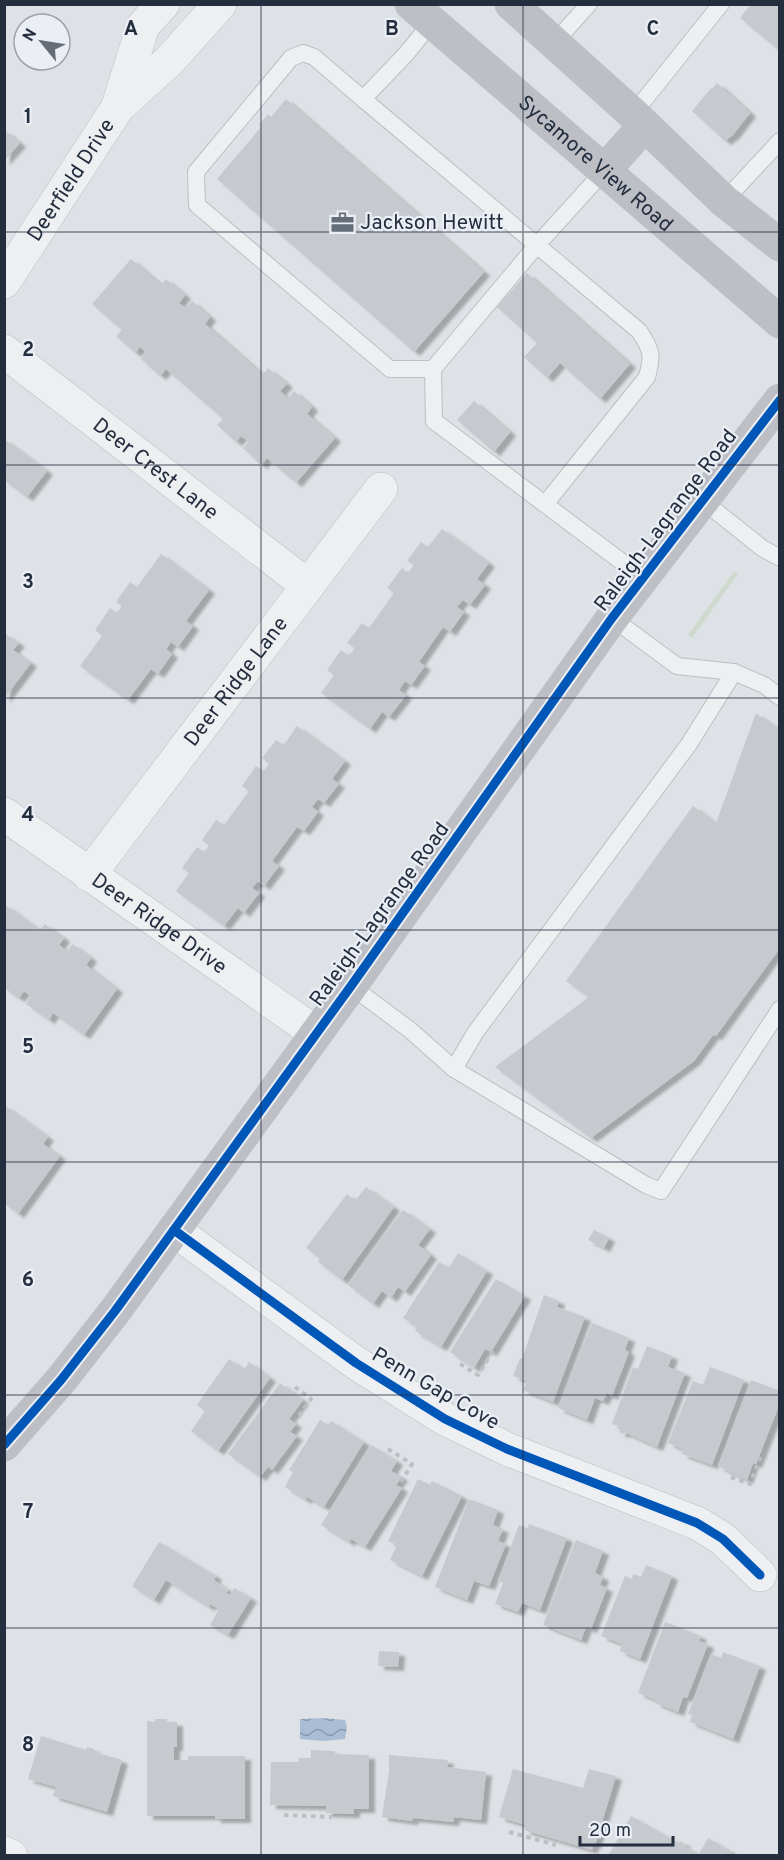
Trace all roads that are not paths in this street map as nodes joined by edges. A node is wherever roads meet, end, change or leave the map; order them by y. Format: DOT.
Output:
graph roads {
  1 [pos="163,4"];
  2 [pos="220,4"];
  3 [pos="511,4"];
  4 [pos="589,4"];
  5 [pos="721,4"];
  6 [pos="430,10"];
  7 [pos="554,43"];
  8 [pos="363,99"];
  9 [pos="118,107"];
  10 [pos="638,120"];
  11 [pos="780,141"];
  12 [pos="605,170"];
  13 [pos="724,201"];
  14 [pos="537,245"];
  15 [pos="780,245"];
  16 [pos="4,282"];
  17 [pos="780,322"];
  18 [pos="4,351"];
  19 [pos="433,369"];
  20 [pos="780,400"];
  21 [pos="381,489"];
  22 [pos="702,500"];
  23 [pos="546,503"];
  24 [pos="780,558"];
  25 [pos="642,577"];
  26 [pos="308,586"];
  27 [pos="612,618"];
  28 [pos="734,672"];
  29 [pos="780,697"];
  30 [pos="4,814"];
  31 [pos="89,875"];
  32 [pos="351,986"];
  33 [pos="780,1009"];
  34 [pos="316,1033"];
  35 [pos="454,1069"];
  36 [pos="174,1230"];
  37 [pos="4,1445"];
  38 [pos="760,1575"];
  39 [pos="4,1853"];
  40 [pos="10,1856"];
  1 -- 9 [label="street, Deerfield Drive"];
  2 -- 9 [label="street, Deerfield Drive"];
  3 -- 7 [label="main road"];
  4 -- 7 [label="lane"];
  5 -- 10 [label="lane"];
  6 -- 8 [label="lane"];
  6 -- 12 [label="main road, Sycamore View Road"];
  7 -- 10 [label="main road"];
  8 -- 14 [label="lane"];
  8 -- 19 [label="lane"];
  9 -- 16 [label="street, Deerfield Drive"];
  10 -- 12 [label="main road"];
  10 -- 13 [label="main road"];
  11 -- 13 [label="lane"];
  12 -- 14 [label="lane"];
  12 -- 17 [label="main road, Sycamore View Road"];
  13 -- 15 [label="main road"];
  14 -- 19 [label="lane"];
  14 -- 23 [label="lane"];
  18 -- 26 [label="street, Deer Crest Lane"];
  19 -- 23 [label="lane"];
  20 -- 22 [label="main road, Raleigh-Lagrange Road"];
  21 -- 26 [label="street, Deer Ridge Lane"];
  22 -- 24 [label="lane"];
  22 -- 25 [label="main road, Raleigh-Lagrange Road"];
  23 -- 25 [label="lane"];
  25 -- 27 [label="main road, Raleigh-Lagrange Road"];
  26 -- 31 [label="street, Deer Ridge Lane"];
  27 -- 28 [label="lane"];
  27 -- 32 [label="main road, Raleigh-Lagrange Road"];
  28 -- 29 [label="lane"];
  28 -- 35 [label="lane"];
  30 -- 31 [label="street, Deer Ridge Drive"];
  31 -- 34 [label="street, Deer Ridge Drive"];
  32 -- 34 [label="main road, Raleigh-Lagrange Road"];
  32 -- 35 [label="lane"];
  33 -- 35 [label="lane"];
  34 -- 36 [label="main road, Raleigh-Lagrange Road"];
  36 -- 37 [label="main road, Raleigh-Lagrange Road"];
  36 -- 38 [label="street, Penn Gap Cove"];
  39 -- 40 [label="street"];
}
